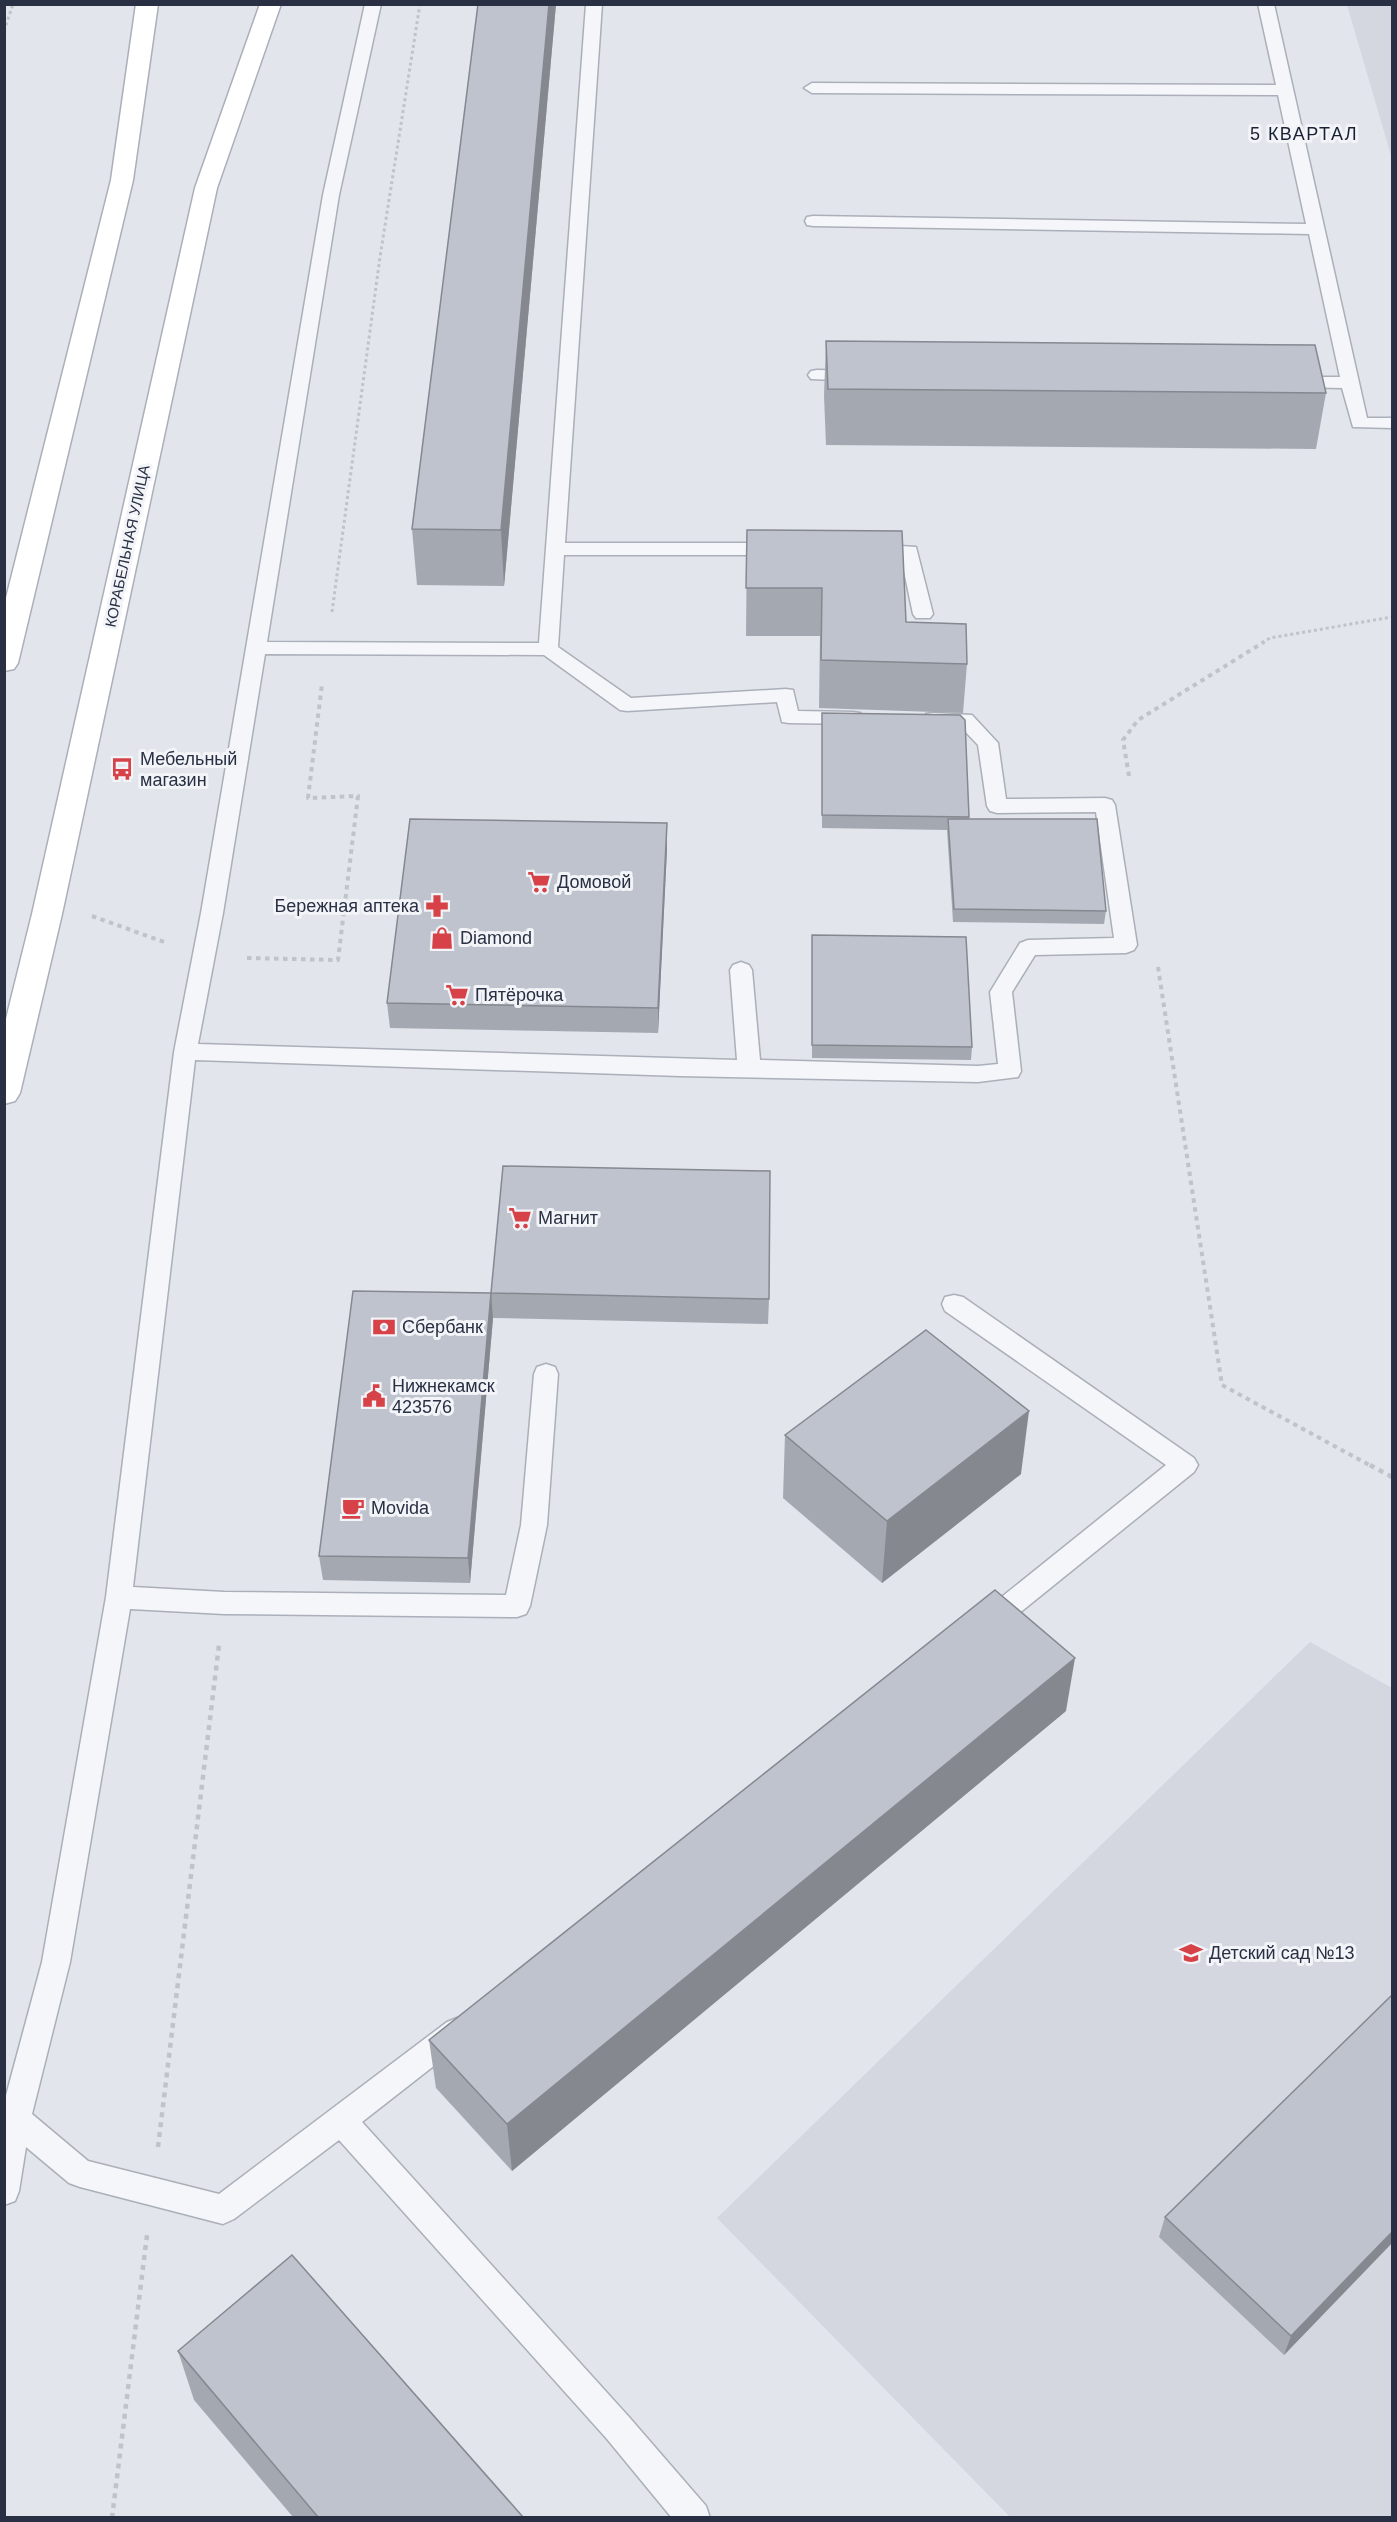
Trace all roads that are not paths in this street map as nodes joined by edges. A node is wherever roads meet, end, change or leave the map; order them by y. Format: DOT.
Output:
graph roads {
  1 [pos="147,4"];
  2 [pos="272,4"];
  3 [pos="373,4"];
  4 [pos="594,4"];
  5 [pos="1266,4"];
  6 [pos="812,88"];
  7 [pos="1284,90"];
  8 [pos="813,221"];
  9 [pos="1315,229"];
  10 [pos="817,375"];
  11 [pos="876,376"];
  12 [pos="1279,382"];
  13 [pos="1350,383"];
  14 [pos="1392,423"];
  15 [pos="556,549"];
  16 [pos="801,549"];
  17 [pos="849,549"];
  18 [pos="923,614"];
  19 [pos="256,648"];
  20 [pos="548,649"];
  21 [pos="4,663"];
  22 [pos="871,718"];
  23 [pos="918,719"];
  24 [pos="741,970"];
  25 [pos="185,1052"];
  26 [pos="749,1068"];
  27 [pos="4,1093"];
  28 [pos="954,1304"];
  29 [pos="546,1374"];
  30 [pos="119,1598"];
  31 [pos="964,1642"];
  32 [pos="473,2019"];
  33 [pos="10,2118"];
  34 [pos="340,2120"];
  35 [pos="4,2191"];
  36 [pos="694,2517"];
  1 -- 21 [label="main road"];
  2 -- 27 [label="main road, КОРАБЕЛЬНАЯ УЛИЦА"];
  3 -- 19 [label="lane"];
  4 -- 15 [label="lane"];
  5 -- 7 [label="lane"];
  6 -- 7 [label="lane"];
  7 -- 9 [label="lane"];
  8 -- 9 [label="lane"];
  9 -- 13 [label="lane"];
  10 -- 11 [label="lane"];
  12 -- 13 [label="lane"];
  13 -- 14 [label="lane"];
  15 -- 16 [label="lane"];
  15 -- 20 [label="lane"];
  17 -- 18 [label="lane"];
  19 -- 20 [label="lane"];
  19 -- 25 [label="lane"];
  20 -- 22 [label="lane"];
  23 -- 26 [label="lane"];
  24 -- 26 [label="lane"];
  25 -- 26 [label="lane"];
  25 -- 30 [label="lane"];
  28 -- 31 [label="lane"];
  29 -- 30 [label="lane"];
  30 -- 33 [label="lane"];
  32 -- 34 [label="lane"];
  33 -- 34 [label="lane"];
  33 -- 35 [label="lane"];
  34 -- 36 [label="lane"];
}
